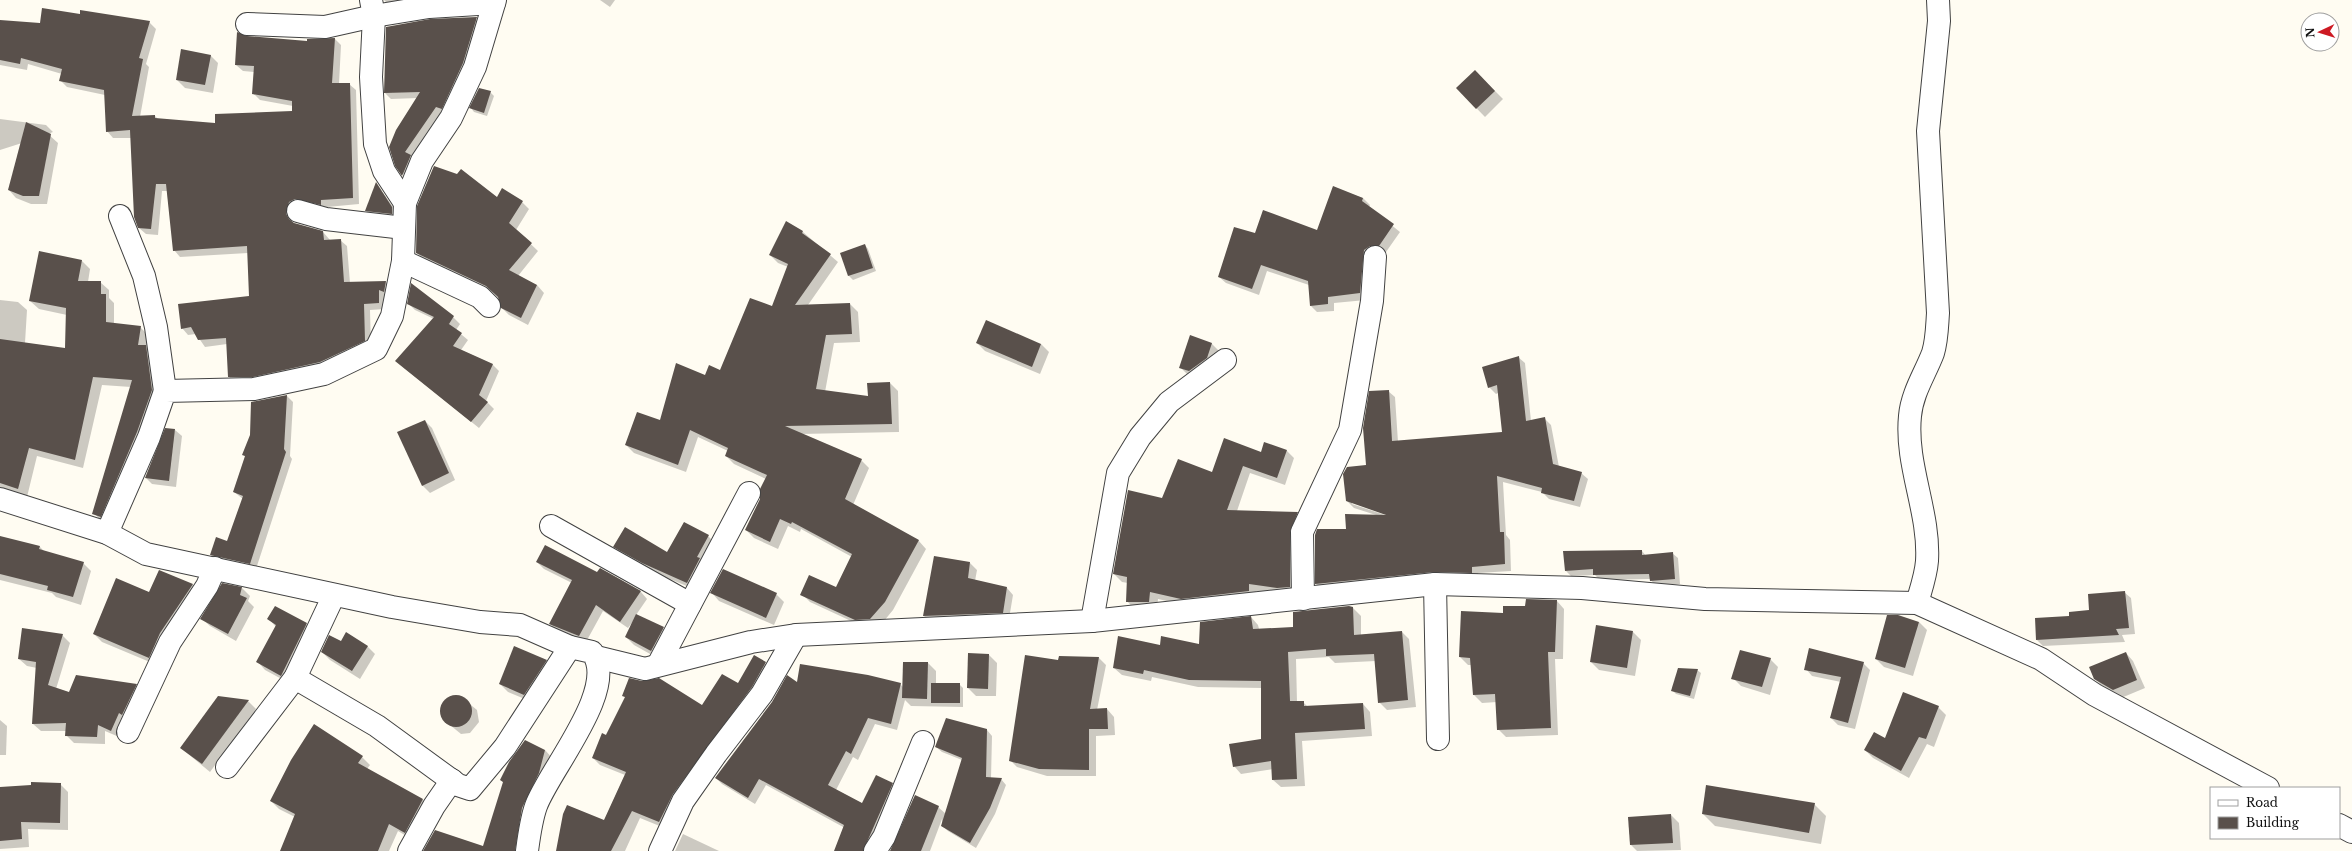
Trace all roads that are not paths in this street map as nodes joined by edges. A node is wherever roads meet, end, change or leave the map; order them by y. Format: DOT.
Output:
graph roads {
  1 [pos="1938,0"];
  2 [pos="494,2"];
  3 [pos="372,8"];
  4 [pos="247,24"];
  5 [pos="405,203"];
  6 [pos="298,211"];
  7 [pos="120,216"];
  8 [pos="404,228"];
  9 [pos="1375,257"];
  10 [pos="403,261"];
  11 [pos="489,306"];
  12 [pos="1224,360"];
  13 [pos="165,391"];
  14 [pos="749,494"];
  15 [pos="0,499"];
  16 [pos="552,526"];
  17 [pos="108,533"];
  18 [pos="215,568"];
  19 [pos="1435,584"];
  20 [pos="334,595"];
  21 [pos="1303,599"];
  22 [pos="1917,603"];
  23 [pos="690,604"];
  24 [pos="1092,620"];
  25 [pos="796,635"];
  26 [pos="570,646"];
  27 [pos="596,657"];
  28 [pos="658,665"];
  29 [pos="295,678"];
  30 [pos="128,732"];
  31 [pos="1438,739"];
  32 [pos="923,742"];
  33 [pos="227,767"];
  34 [pos="452,780"];
  35 [pos="2266,787"];
  36 [pos="2340,826"];
  37 [pos="2352,832"];
  38 [pos="409,851"];
  39 [pos="527,851"];
  40 [pos="660,851"];
  41 [pos="875,851"];
  1 -- 22 [label="street"];
  2 -- 3 [label="street"];
  2 -- 5 [label="street"];
  3 -- 4 [label="street"];
  3 -- 5 [label="street"];
  5 -- 8 [label="street"];
  6 -- 8 [label="street"];
  7 -- 13 [label="street"];
  8 -- 10 [label="street"];
  9 -- 21 [label="street"];
  10 -- 11 [label="street"];
  10 -- 13 [label="street"];
  12 -- 24 [label="street"];
  13 -- 17 [label="street"];
  14 -- 23 [label="street"];
  15 -- 17 [label="street"];
  16 -- 23 [label="street"];
  17 -- 18 [label="street"];
  18 -- 20 [label="street"];
  18 -- 30 [label="street"];
  19 -- 21 [label="street"];
  19 -- 22 [label="street"];
  19 -- 31 [label="street"];
  20 -- 26 [label="street"];
  20 -- 29 [label="street"];
  21 -- 24 [label="street"];
  22 -- 35 [label="street"];
  23 -- 28 [label="street"];
  24 -- 25 [label="street"];
  25 -- 28 [label="street"];
  25 -- 40 [label="street"];
  26 -- 27 [label="street"];
  26 -- 34 [label="street"];
  27 -- 28 [label="street"];
  27 -- 39 [label="street"];
  29 -- 33 [label="street"];
  29 -- 34 [label="street"];
  32 -- 41 [label="street"];
  34 -- 38 [label="street"];
  36 -- 37 [label="street"];
}
